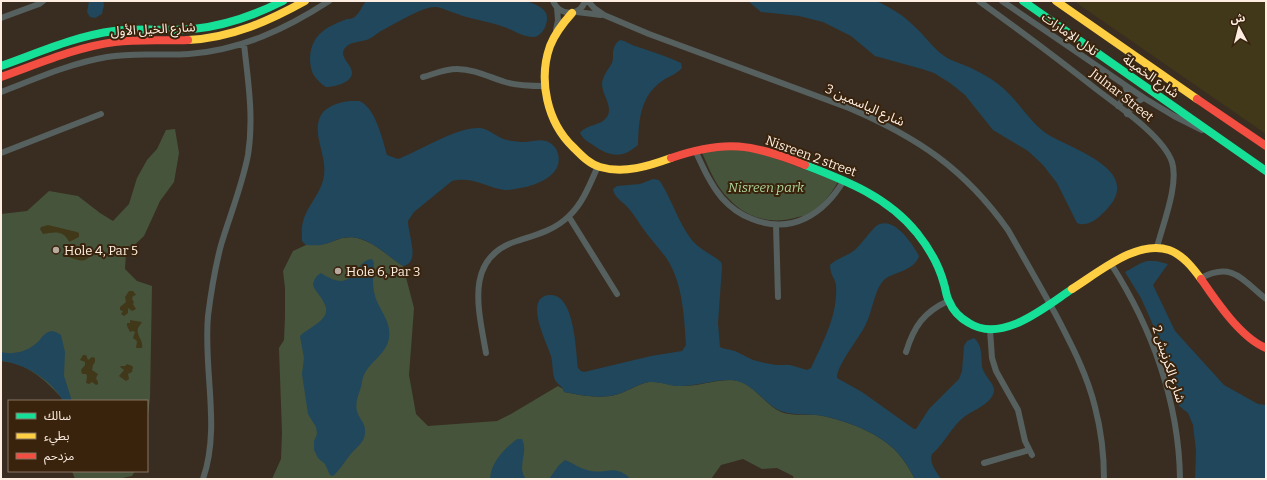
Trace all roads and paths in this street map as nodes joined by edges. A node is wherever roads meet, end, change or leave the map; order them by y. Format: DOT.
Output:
graph roads {
  1 [pos="43,1"];
  2 [pos="283,1"];
  3 [pos="305,1"];
  4 [pos="329,1"];
  5 [pos="553,1"];
  6 [pos="587,1"];
  7 [pos="980,1"];
  8 [pos="1002,1"];
  9 [pos="1023,1"];
  10 [pos="1056,1"];
  11 [pos="557,8"];
  12 [pos="574,12"];
  13 [pos="604,16"];
  14 [pos="1,18"];
  15 [pos="556,31"];
  16 [pos="244,44"];
  17 [pos="1,66"];
  18 [pos="1,77"];
  19 [pos="423,77"];
  20 [pos="1125,85"];
  21 [pos="545,86"];
  22 [pos="1,92"];
  23 [pos="1144,98"];
  24 [pos="1118,106"];
  25 [pos="101,114"];
  26 [pos="1127,114"];
  27 [pos="1215,136"];
  28 [pos="1266,146"];
  29 [pos="695,150"];
  30 [pos="1,153"];
  31 [pos="598,166"];
  32 [pos="1266,170"];
  33 [pos="844,180"];
  34 [pos="569,217"];
  35 [pos="776,225"];
  36 [pos="1157,247"];
  37 [pos="1111,264"];
  38 [pos="1201,278"];
  39 [pos="617,294"];
  40 [pos="778,297"];
  41 [pos="1266,299"];
  42 [pos="948,301"];
  43 [pos="1050,304"];
  44 [pos="990,330"];
  45 [pos="1266,348"];
  46 [pos="906,352"];
  47 [pos="486,353"];
  48 [pos="984,464"];
  49 [pos="203,479"];
  50 [pos="1104,479"];
  51 [pos="1180,479"];
  1 -- 14 [label="street"];
  2 -- 17 [label="main road, شارع الخيل الأول"];
  3 -- 18 [label="main road, شارع الخيل الأول"];
  4 -- 16 [label="street"];
  5 -- 11 [label="street"];
  6 -- 12 [label="street"];
  6 -- 13 [label="street, شارع الياسمين 3"];
  7 -- 24 [label="street, Julnar Street"];
  8 -- 20 [label="street, تلال الإمارات"];
  9 -- 27 [label="main road, شارع الخميلة"];
  10 -- 28 [label="main road, شارع الخميلة"];
  11 -- 12 [label="street, شارع الياسمين 3"];
  11 -- 15 [label="street, Nisreen 2 street"];
  12 -- 13 [label="street, شارع الياسمين 3"];
  12 -- 15 [label="main road, Nisreen 2 street"];
  13 -- 43 [label="street, شارع الياسمين 3"];
  15 -- 21 [label="main road, Nisreen 2 street"];
  16 -- 22 [label="street"];
  16 -- 49 [label="street"];
  19 -- 21 [label="street"];
  20 -- 23 [label="street, تلال الإمارات"];
  20 -- 24 [label="street"];
  21 -- 31 [label="main road, Nisreen 2 street"];
  23 -- 26 [label="street"];
  23 -- 27 [label="street, تلال الإمارات"];
  24 -- 26 [label="street, Julnar Street"];
  25 -- 30 [label="street"];
  26 -- 36 [label="street, Julnar Street"];
  27 -- 32 [label="main road, شارع الخميلة"];
  29 -- 31 [label="main road, Nisreen 2 street"];
  29 -- 33 [label="main road, Nisreen 2 street"];
  29 -- 35 [label="street"];
  31 -- 34 [label="street"];
  33 -- 35 [label="street"];
  33 -- 42 [label="main road, Nisreen 2 street"];
  34 -- 39 [label="street"];
  34 -- 47 [label="street"];
  35 -- 40 [label="street"];
  36 -- 37 [label="main road, Nisreen 2 street"];
  36 -- 38 [label="main road"];
  37 -- 43 [label="main road, Nisreen 2 street"];
  37 -- 51 [label="street, شارع الكرنيش 2"];
  38 -- 41 [label="street"];
  38 -- 45 [label="main road"];
  42 -- 44 [label="main road, Nisreen 2 street"];
  42 -- 46 [label="street"];
  43 -- 44 [label="main road, Nisreen 2 street"];
  43 -- 50 [label="street, شارع الياسمين 3"];
  44 -- 48 [label="street"];
}
